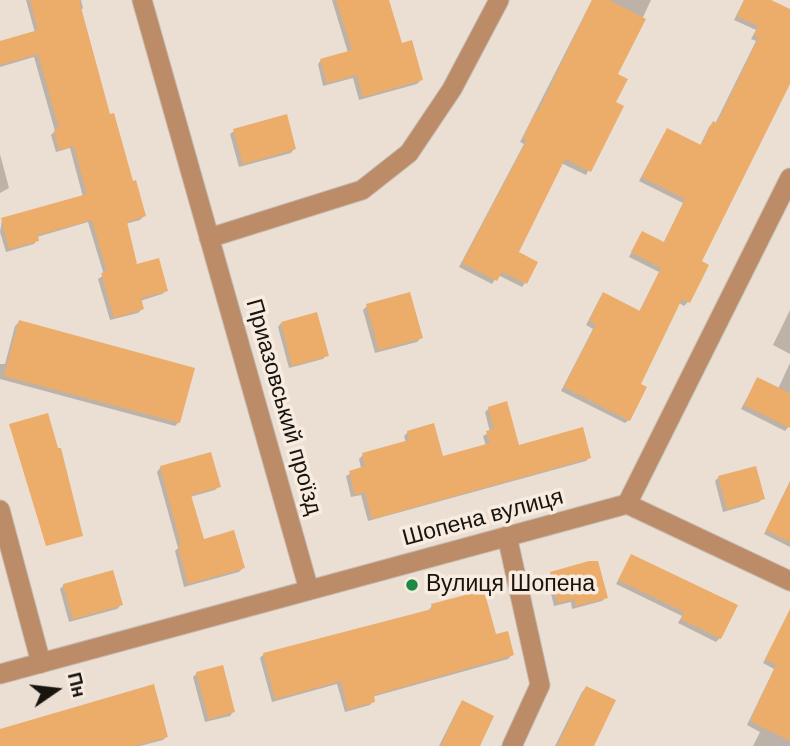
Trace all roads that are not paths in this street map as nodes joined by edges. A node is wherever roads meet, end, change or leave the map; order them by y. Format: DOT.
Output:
graph roads {
  1 [pos="142,0"];
  2 [pos="499,0"];
  3 [pos="790,178"];
  4 [pos="209,238"];
  5 [pos="627,504"];
  6 [pos="0,510"];
  7 [pos="507,537"];
  8 [pos="790,581"];
  9 [pos="309,590"];
  10 [pos="41,663"];
  11 [pos="0,674"];
  12 [pos="512,746"];
  1 -- 4 [label="street, Приазовський проїзд"];
  2 -- 4 [label="street"];
  3 -- 5 [label="street"];
  4 -- 9 [label="street, Приазовський проїзд"];
  5 -- 7 [label="street, Шопена вулиця"];
  5 -- 8 [label="street"];
  6 -- 10 [label="street"];
  7 -- 9 [label="street, Шопена вулиця"];
  7 -- 12 [label="street"];
  9 -- 10 [label="street, Шопена вулиця"];
  10 -- 11 [label="street, Шопена вулиця"];
}
